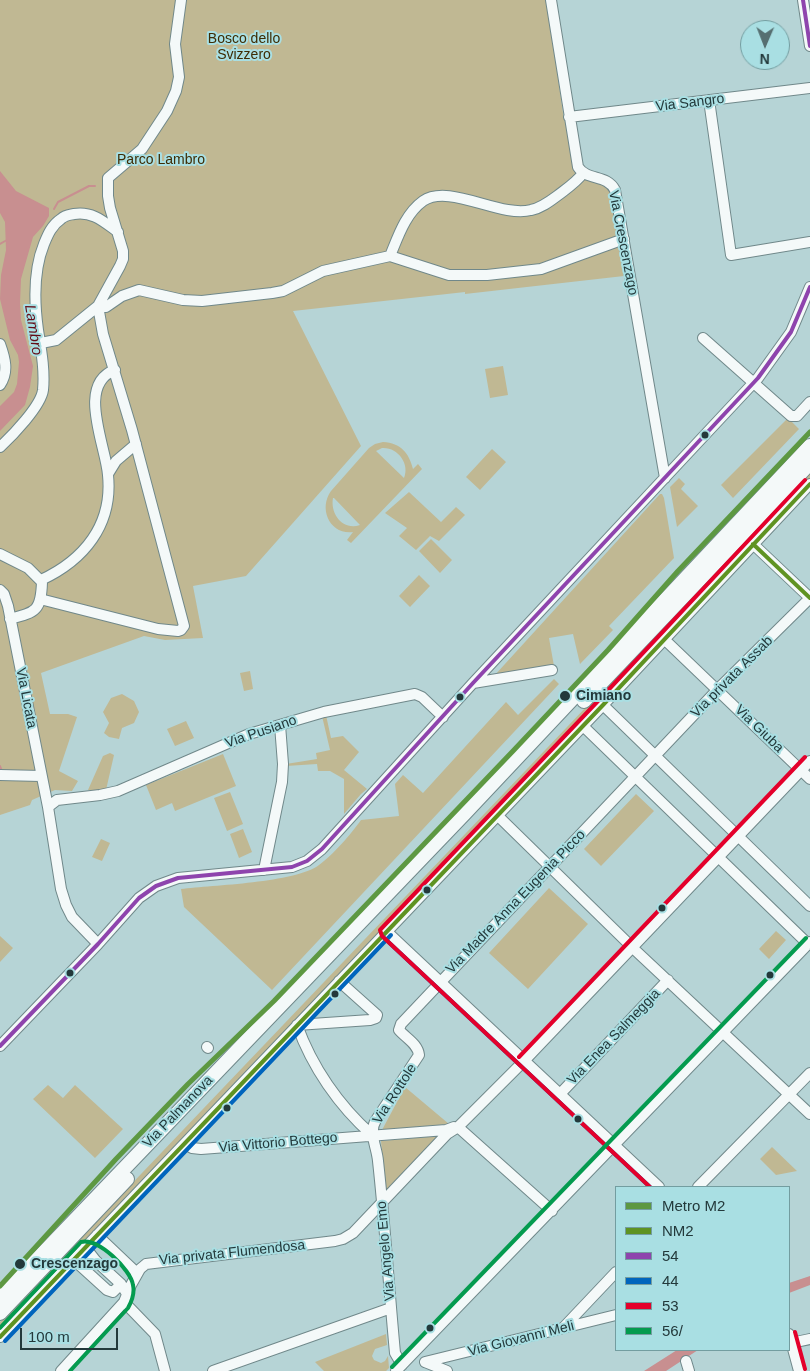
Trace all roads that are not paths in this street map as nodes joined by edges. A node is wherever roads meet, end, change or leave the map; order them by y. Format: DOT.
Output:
graph roads {
  1 [pos="181,0"];
  2 [pos="551,0"];
  3 [pos="803,0"];
  4 [pos="810,46"];
  5 [pos="810,88"];
  6 [pos="709,100"];
  7 [pos="569,117"];
  8 [pos="583,173"];
  9 [pos="118,232"];
  10 [pos="624,239"];
  11 [pos="810,242"];
  12 [pos="390,256"];
  13 [pos="810,287"];
  14 [pos="98,306"];
  15 [pos="703,338"];
  16 [pos="41,343"];
  17 [pos="0,344"];
  18 [pos="115,370"];
  19 [pos="754,382"];
  20 [pos="0,385"];
  21 [pos="810,402"];
  22 [pos="136,444"];
  23 [pos="810,446"];
  24 [pos="0,447"];
  25 [pos="810,464"];
  26 [pos="108,474"];
  27 [pos="665,478"];
  28 [pos="810,484"];
  29 [pos="753,544"];
  30 [pos="0,554"];
  31 [pos="41,580"];
  32 [pos="0,590"];
  33 [pos="810,598"];
  34 [pos="40,599"];
  35 [pos="10,619"];
  36 [pos="664,639"];
  37 [pos="552,670"];
  38 [pos="473,684"];
  39 [pos="718,690"];
  40 [pos="603,705"];
  41 [pos="443,717"];
  42 [pos="280,725"];
  43 [pos="583,726"];
  44 [pos="655,756"];
  45 [pos="810,761"];
  46 [pos="801,770"];
  47 [pos="0,775"];
  48 [pos="41,776"];
  49 [pos="636,778"];
  50 [pos="810,779"];
  51 [pos="48,807"];
  52 [pos="497,815"];
  53 [pos="738,836"];
  54 [pos="718,856"];
  55 [pos="550,866"];
  56 [pos="264,870"];
  57 [pos="810,906"];
  58 [pos="386,931"];
  59 [pos="809,943"];
  60 [pos="98,944"];
  61 [pos="632,947"];
  62 [pos="668,980"];
  63 [pos="339,981"];
  64 [pos="440,982"];
  65 [pos="297,1025"];
  66 [pos="723,1032"];
  67 [pos="0,1046"];
  68 [pos="419,1052"];
  69 [pos="524,1061"];
  70 [pos="810,1073"];
  71 [pos="560,1094"];
  72 [pos="789,1094"];
  73 [pos="810,1114"];
  74 [pos="458,1127"];
  75 [pos="378,1135"];
  76 [pos="185,1144"];
  77 [pos="615,1145"];
  78 [pos="658,1186"];
  79 [pos="699,1186"];
  80 [pos="382,1204"];
  81 [pos="552,1211"];
  82 [pos="97,1235"];
  83 [pos="85,1247"];
  84 [pos="74,1260"];
  85 [pos="137,1273"];
  86 [pos="615,1273"];
  87 [pos="121,1284"];
  88 [pos="0,1298"];
  89 [pos="126,1298"];
  90 [pos="391,1308"];
  91 [pos="0,1313"];
  92 [pos="615,1316"];
  93 [pos="563,1328"];
  94 [pos="0,1337"];
  95 [pos="790,1339"];
  96 [pos="810,1339"];
  97 [pos="411,1356"];
  98 [pos="425,1362"];
  99 [pos="399,1368"];
  100 [pos="61,1371"];
  101 [pos="165,1371"];
  102 [pos="213,1371"];
  103 [pos="447,1371"];
  104 [pos="799,1371"];
  1 -- 9 [label="street"];
  2 -- 7 [label="street"];
  3 -- 4 [label="street"];
  5 -- 6 [label="street, Via Sangro"];
  6 -- 7 [label="street, Via Sangro"];
  6 -- 11 [label="street"];
  7 -- 8 [label="street"];
  8 -- 10 [label="street, Via Crescenzago"];
  8 -- 12 [label="street"];
  9 -- 14 [label="street"];
  9 -- 16 [label="street"];
  10 -- 12 [label="street"];
  10 -- 27 [label="street, Via Crescenzago"];
  12 -- 14 [label="street"];
  13 -- 19 [label="street"];
  14 -- 16 [label="street"];
  14 -- 18 [label="street"];
  15 -- 19 [label="street"];
  16 -- 24 [label="street"];
  17 -- 20 [label="street"];
  18 -- 22 [label="street"];
  18 -- 26 [label="street"];
  19 -- 21 [label="street"];
  19 -- 27 [label="street"];
  22 -- 26 [label="street"];
  22 -- 34 [label="street"];
  23 -- 88 [label="highway, Via Palmanova"];
  25 -- 91 [label="highway, Via Palmanova"];
  26 -- 31 [label="street"];
  27 -- 38 [label="street"];
  28 -- 29 [label="street, Via Palmanova"];
  29 -- 33 [label="street"];
  29 -- 36 [label="street, Via Palmanova"];
  30 -- 31 [label="street"];
  31 -- 34 [label="street"];
  32 -- 35 [label="street, Via Licata"];
  33 -- 39 [label="street, Via privata Assab"];
  34 -- 35 [label="street"];
  35 -- 48 [label="street, Via Licata"];
  36 -- 39 [label="street, Via Giuba"];
  36 -- 40 [label="street, Via Palmanova"];
  37 -- 38 [label="street"];
  38 -- 41 [label="street"];
  39 -- 44 [label="street, Via privata Assab"];
  39 -- 46 [label="street, Via Giuba"];
  40 -- 43 [label="street, Via Palmanova"];
  40 -- 44 [label="street"];
  41 -- 42 [label="street, Via Pusiano"];
  41 -- 56 [label="street"];
  42 -- 51 [label="street, Via Pusiano"];
  42 -- 56 [label="street"];
  43 -- 49 [label="street"];
  43 -- 52 [label="street, Via Palmanova"];
  44 -- 49 [label="street, Via privata Assab"];
  44 -- 53 [label="street"];
  45 -- 46 [label="street, Via privata Flumendosa"];
  46 -- 50 [label="street, Via Giuba"];
  46 -- 53 [label="street, Via privata Flumendosa"];
  47 -- 48 [label="street"];
  48 -- 51 [label="street, Via Licata"];
  49 -- 54 [label="street"];
  49 -- 55 [label="street, Via Madre Anna Eugenia Picco"];
  51 -- 60 [label="street, Via Licata"];
  52 -- 55 [label="street"];
  52 -- 58 [label="street, Via Palmanova"];
  53 -- 54 [label="street, Via privata Flumendosa"];
  53 -- 57 [label="street"];
  54 -- 59 [label="street"];
  54 -- 61 [label="street, Via privata Flumendosa"];
  55 -- 61 [label="street"];
  55 -- 64 [label="street, Via Madre Anna Eugenia Picco"];
  56 -- 60 [label="street"];
  58 -- 63 [label="street, Via Palmanova"];
  58 -- 64 [label="street"];
  59 -- 66 [label="street"];
  60 -- 67 [label="street"];
  61 -- 62 [label="street"];
  61 -- 69 [label="street, Via privata Flumendosa"];
  62 -- 66 [label="street"];
  62 -- 71 [label="street, Via Enea Salmeggia"];
  63 -- 65 [label="street, Via Palmanova"];
  63 -- 65 [label="street"];
  64 -- 68 [label="street, Via Madre Anna Eugenia Picco"];
  64 -- 69 [label="street"];
  65 -- 75 [label="street"];
  65 -- 76 [label="street, Via Palmanova"];
  66 -- 72 [label="street"];
  66 -- 77 [label="street"];
  68 -- 75 [label="street, Via Rottole"];
  69 -- 71 [label="street"];
  69 -- 74 [label="street, Via privata Flumendosa"];
  70 -- 72 [label="street"];
  71 -- 77 [label="street"];
  72 -- 73 [label="street"];
  72 -- 79 [label="street"];
  74 -- 75 [label="street, Via Vittorio Bottego"];
  74 -- 80 [label="street, Via privata Flumendosa"];
  74 -- 81 [label="street"];
  75 -- 76 [label="street, Via Vittorio Bottego"];
  75 -- 80 [label="street, Via Angelo Emo"];
  76 -- 82 [label="street, Via Palmanova"];
  77 -- 78 [label="street"];
  77 -- 81 [label="street"];
  80 -- 85 [label="street, Via privata Flumendosa"];
  80 -- 90 [label="street, Via Angelo Emo"];
  81 -- 97 [label="street"];
  82 -- 83 [label="street, Via Palmanova"];
  82 -- 85 [label="street"];
  83 -- 84 [label="street, Via Palmanova"];
  83 -- 87 [label="street"];
  84 -- 87 [label="street"];
  84 -- 94 [label="street, Via Palmanova"];
  85 -- 89 [label="street"];
  86 -- 93 [label="street"];
  87 -- 89 [label="street"];
  89 -- 100 [label="street"];
  89 -- 101 [label="street"];
  90 -- 99 [label="street, Via Angelo Emo"];
  90 -- 102 [label="street"];
  92 -- 93 [label="street, Via Giovanni Meli"];
  93 -- 98 [label="street, Via Giovanni Meli"];
  95 -- 96 [label="street"];
  95 -- 104 [label="street"];
  97 -- 98 [label="street"];
  97 -- 99 [label="street"];
  98 -- 103 [label="street"];
}
